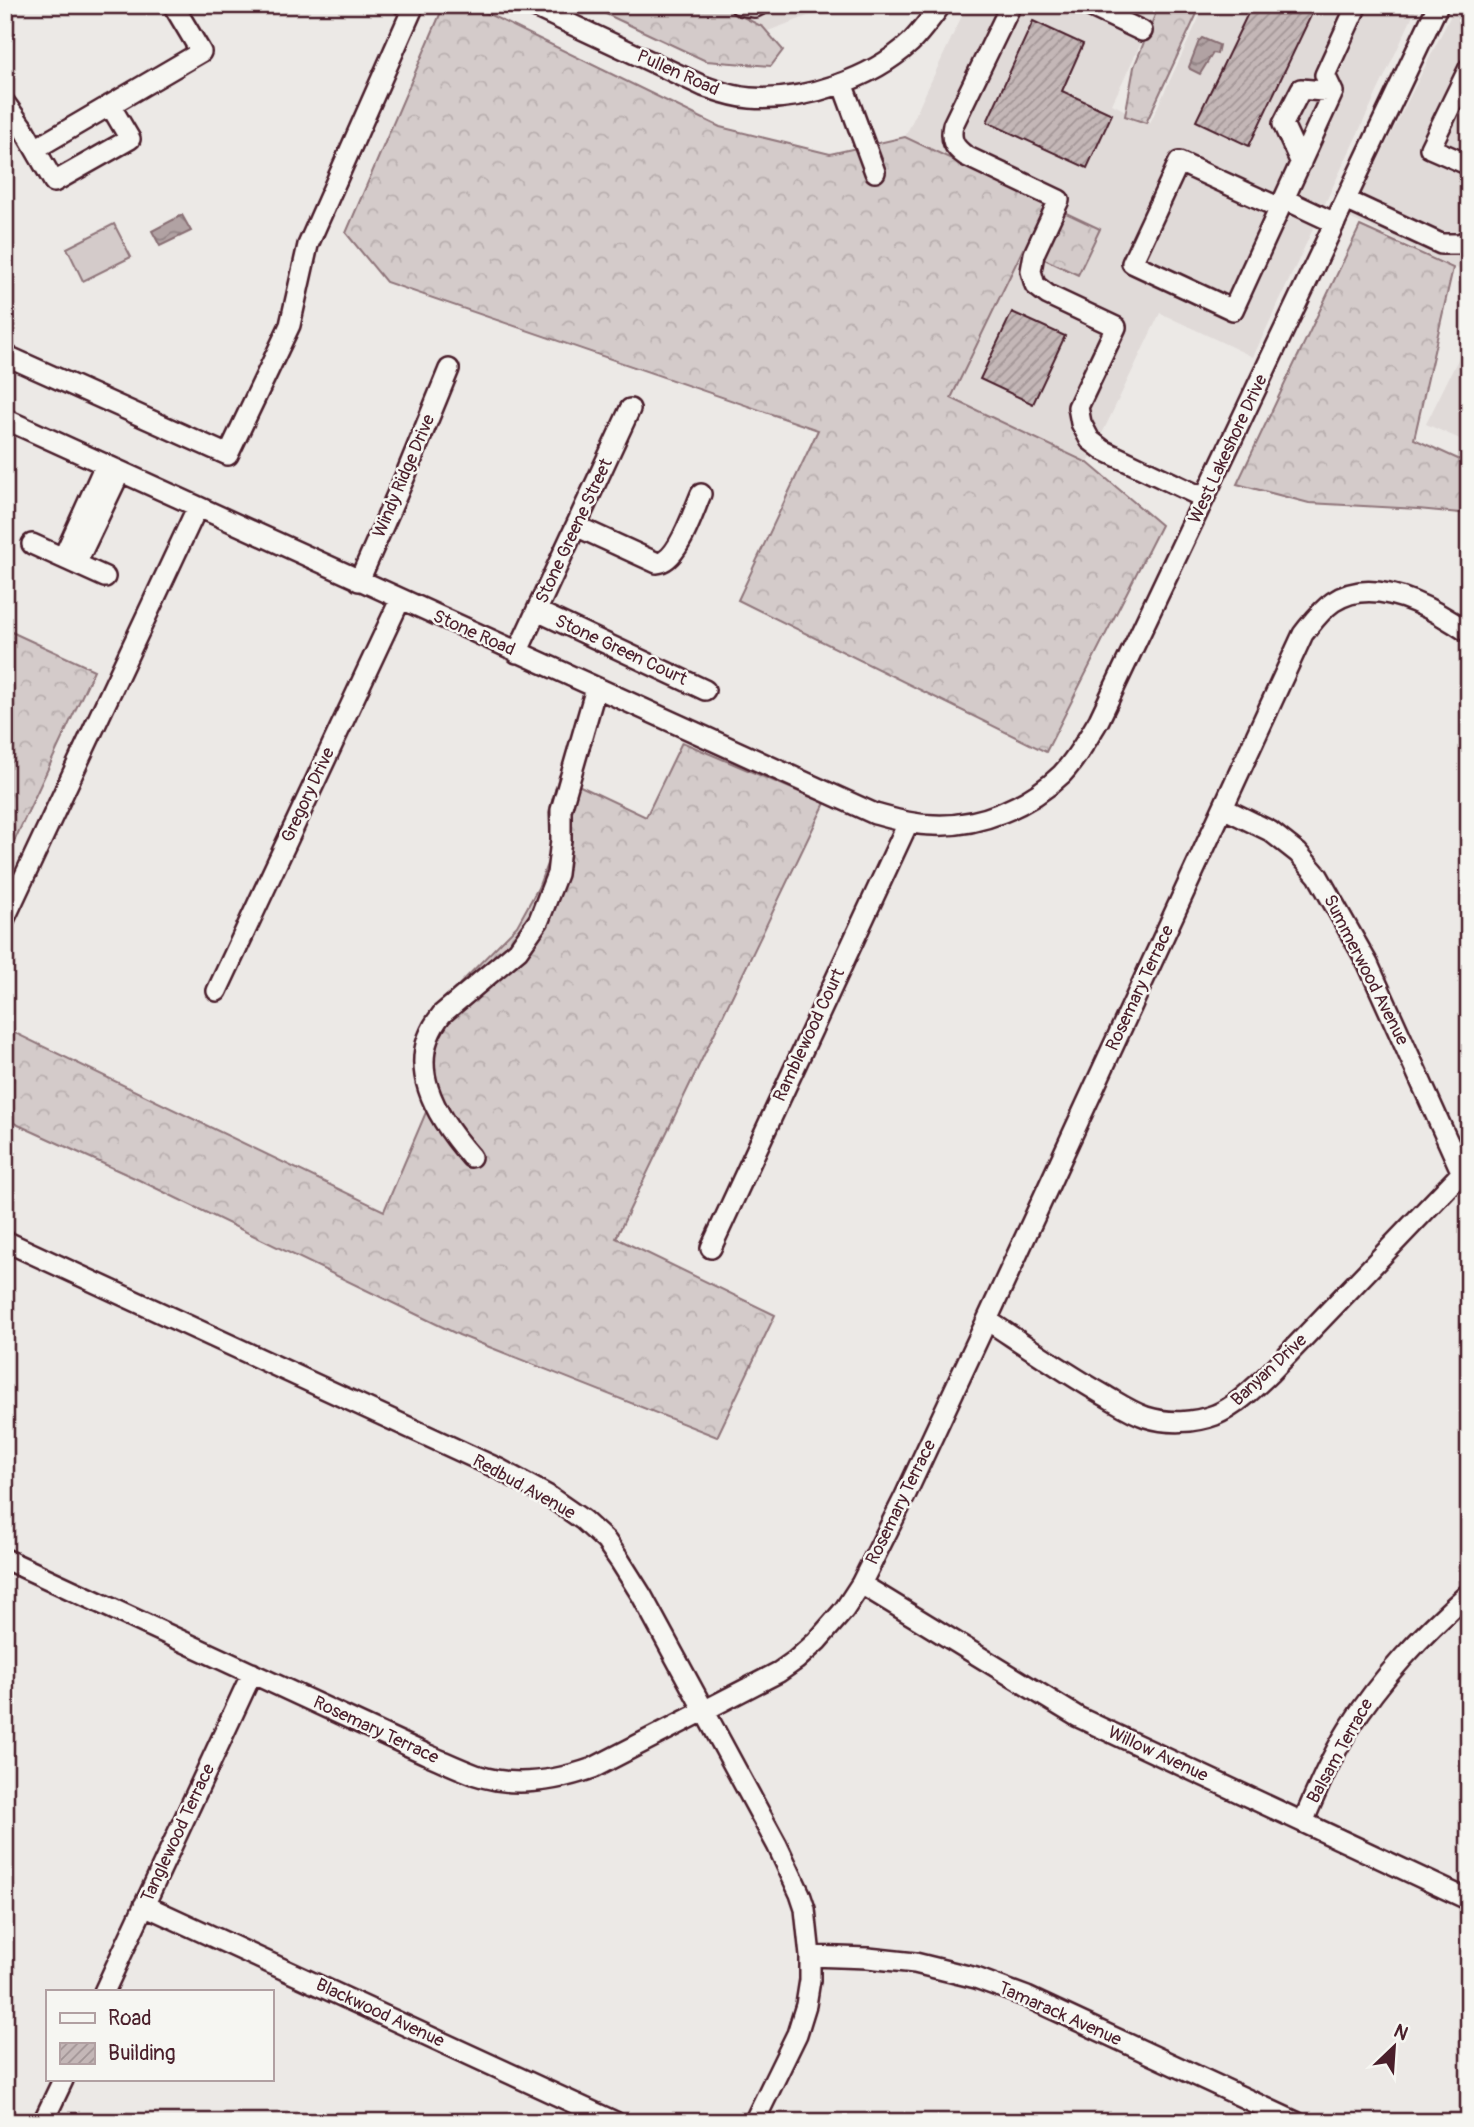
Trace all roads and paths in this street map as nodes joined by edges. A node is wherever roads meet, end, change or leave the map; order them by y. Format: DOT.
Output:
graph roads {
  1 [pos="173,5"];
  2 [pos="402,5"];
  3 [pos="530,5"];
  4 [pos="740,5"];
  5 [pos="759,5"];
  6 [pos="941,5"];
  7 [pos="1011,5"];
  8 [pos="1087,5"];
  9 [pos="1357,5"];
  10 [pos="1438,5"];
  11 [pos="1142,31"];
  12 [pos="1469,68"];
  13 [pos="839,84"];
  14 [pos="1333,92"];
  15 [pos="5,103"];
  16 [pos="110,104"];
  17 [pos="35,149"];
  18 [pos="1301,163"];
  19 [pos="1469,166"];
  20 [pos="875,172"];
  21 [pos="1346,200"];
  22 [pos="1282,204"];
  23 [pos="1335,223"];
  24 [pos="1469,240"];
  25 [pos="5,355"];
  26 [pos="449,369"];
  27 [pos="630,409"];
  28 [pos="5,419"];
  29 [pos="113,468"];
  30 [pos="701,494"];
  31 [pos="1204,498"];
  32 [pos="197,508"];
  33 [pos="576,526"];
  34 [pos="32,544"];
  35 [pos="70,561"];
  36 [pos="105,577"];
  37 [pos="359,581"];
  38 [pos="400,600"];
  39 [pos="537,611"];
  40 [pos="1469,634"];
  41 [pos="517,653"];
  42 [pos="596,688"];
  43 [pos="705,690"];
  44 [pos="1223,808"];
  45 [pos="908,823"];
  46 [pos="950,825"];
  47 [pos="5,918"];
  48 [pos="217,991"];
  49 [pos="471,1157"];
  50 [pos="1465,1169"];
  51 [pos="5,1241"];
  52 [pos="711,1248"];
  53 [pos="987,1320"];
  54 [pos="5,1559"];
  55 [pos="861,1584"];
  56 [pos="1469,1593"];
  57 [pos="252,1673"];
  58 [pos="704,1711"];
  59 [pos="1303,1822"];
  60 [pos="1469,1900"];
  61 [pos="144,1905"];
  62 [pos="810,1956"];
  63 [pos="105,1990"];
  64 [pos="62,2082"];
  65 [pos="43,2122"];
  66 [pos="615,2122"];
  67 [pos="754,2122"];
  68 [pos="1296,2122"];
  1 -- 16 [label="street"];
  2 -- 25 [label="street"];
  3 -- 13 [label="street, Pullen Road"];
  4 -- 5 [label="street"];
  6 -- 13 [label="street, Pullen Road"];
  7 -- 31 [label="street"];
  8 -- 11 [label="street"];
  9 -- 14 [label="street"];
  10 -- 21 [label="street, West Lakeshore Drive"];
  12 -- 19 [label="street"];
  13 -- 20 [label="street"];
  14 -- 18 [label="street"];
  14 -- 18 [label="street"];
  15 -- 17 [label="street"];
  16 -- 17 [label="street"];
  16 -- 17 [label="street"];
  18 -- 22 [label="street"];
  21 -- 23 [label="street, West Lakeshore Drive"];
  21 -- 24 [label="street"];
  22 -- 22 [label="street"];
  22 -- 23 [label="street"];
  23 -- 31 [label="street, West Lakeshore Drive"];
  26 -- 37 [label="street, Windy Ridge Drive"];
  27 -- 33 [label="street, Stone Greene Street"];
  28 -- 29 [label="street, Stone Road"];
  29 -- 32 [label="street, Stone Road"];
  29 -- 35 [label="street"];
  30 -- 33 [label="street"];
  31 -- 46 [label="street, West Lakeshore Drive"];
  32 -- 37 [label="street, Stone Road"];
  32 -- 47 [label="street"];
  33 -- 39 [label="street, Stone Greene Street"];
  34 -- 35 [label="street"];
  35 -- 36 [label="street"];
  37 -- 38 [label="street, Stone Road"];
  38 -- 41 [label="street, Stone Road"];
  38 -- 48 [label="street, Gregory Drive"];
  39 -- 41 [label="street, Stone Greene Street"];
  39 -- 43 [label="street, Stone Green Court"];
  40 -- 44 [label="street, Rosemary Terrace"];
  41 -- 42 [label="street, Stone Road"];
  42 -- 45 [label="street, Stone Road"];
  42 -- 49 [label="street"];
  44 -- 50 [label="street, Summerwood Avenue"];
  44 -- 53 [label="street, Rosemary Terrace"];
  45 -- 46 [label="street, Stone Road"];
  45 -- 52 [label="street, Ramblewood Court"];
  50 -- 53 [label="street, Banyan Drive"];
  51 -- 58 [label="street, Redbud Avenue"];
  53 -- 55 [label="street, Rosemary Terrace"];
  54 -- 57 [label="street, Rosemary Terrace"];
  55 -- 58 [label="street, Rosemary Terrace"];
  55 -- 59 [label="street, Willow Avenue"];
  56 -- 59 [label="street, Balsam Terrace"];
  57 -- 58 [label="street, Rosemary Terrace"];
  57 -- 61 [label="street, Tanglewood Terrace"];
  58 -- 62 [label="street, Redbud Avenue"];
  59 -- 60 [label="street, Willow Avenue"];
  61 -- 63 [label="street, Tanglewood Terrace"];
  61 -- 66 [label="street, Blackwood Avenue"];
  62 -- 67 [label="street, Redbud Avenue"];
  62 -- 68 [label="street, Tamarack Avenue"];
  64 -- 65 [label="street"];
}
